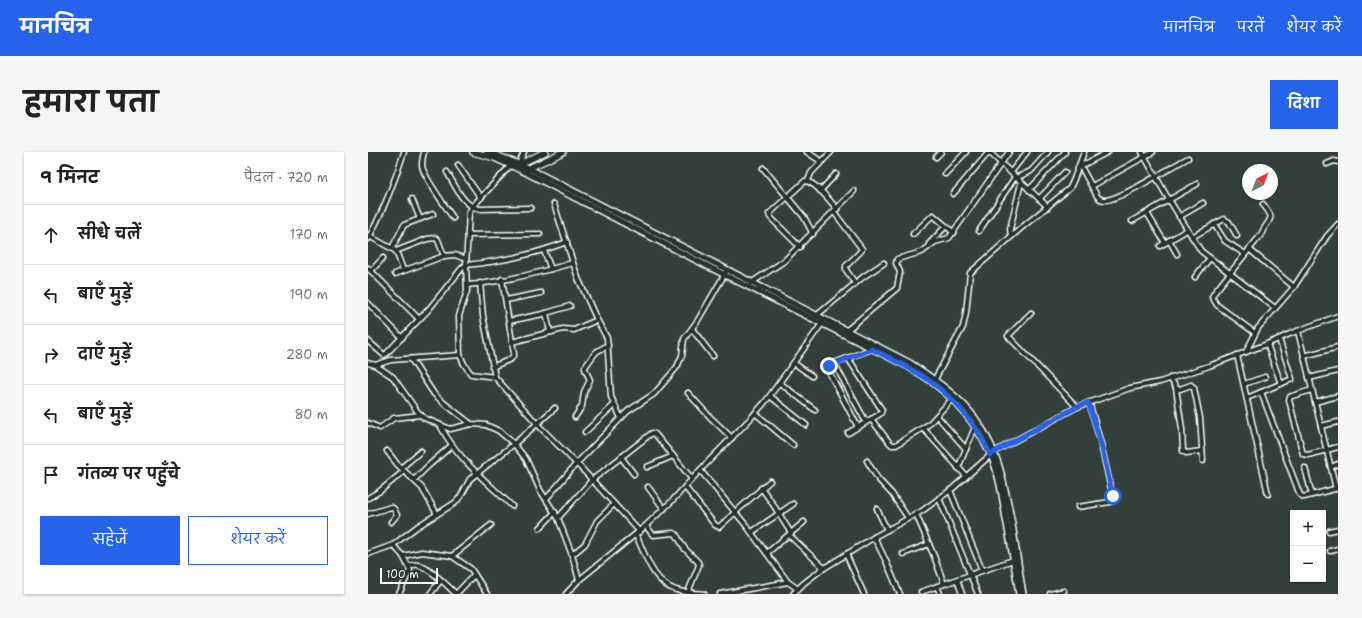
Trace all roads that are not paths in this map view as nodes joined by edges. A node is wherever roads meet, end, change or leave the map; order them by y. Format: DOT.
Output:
graph roads {
  1 [pos="404,152"];
  2 [pos="424,152"];
  3 [pos="473,152"];
  4 [pos="488,152"];
  5 [pos="524,152"];
  6 [pos="545,152"];
  7 [pos="563,152"];
  8 [pos="807,152"];
  9 [pos="831,152"];
  10 [pos="941,152"];
  11 [pos="966,152"];
  12 [pos="989,152"];
  13 [pos="1009,152"];
  14 [pos="1027,152"];
  15 [pos="1048,152"];
  16 [pos="1065,152"];
  17 [pos="1084,152"];
  18 [pos="1108,152"];
  19 [pos="1142,152"];
  20 [pos="1153,152"];
  21 [pos="936,157"];
  22 [pos="1145,157"];
  23 [pos="1188,158"];
  24 [pos="822,162"];
  25 [pos="1338,162"];
  26 [pos="1001,164"];
  27 [pos="1327,164"];
  28 [pos="458,165"];
  29 [pos="515,165"];
  30 [pos="1081,165"];
  31 [pos="763,168"];
  32 [pos="526,169"];
  33 [pos="447,172"];
  34 [pos="1011,172"];
  35 [pos="1064,172"];
  36 [pos="836,174"];
  37 [pos="945,174"];
  38 [pos="1155,176"];
  39 [pos="1016,178"];
  40 [pos="808,181"];
  41 [pos="1021,182"];
  42 [pos="1197,184"];
  43 [pos="1092,186"];
  44 [pos="1029,190"];
  45 [pos="820,191"];
  46 [pos="854,191"];
  47 [pos="953,194"];
  48 [pos="787,196"];
  49 [pos="481,198"];
  50 [pos="412,199"];
  51 [pos="1039,199"];
  52 [pos="1169,200"];
  53 [pos="1203,203"];
  54 [pos="554,204"];
  55 [pos="1263,204"];
  56 [pos="472,207"];
  57 [pos="1048,207"];
  58 [pos="531,208"];
  59 [pos="836,211"];
  60 [pos="1147,213"];
  61 [pos="433,214"];
  62 [pos="1179,217"];
  63 [pos="453,218"];
  64 [pos="420,219"];
  65 [pos="1132,222"];
  66 [pos="1214,224"];
  67 [pos="1338,224"];
  68 [pos="946,226"];
  69 [pos="1187,230"];
  70 [pos="979,231"];
  71 [pos="954,233"];
  72 [pos="540,234"];
  73 [pos="813,234"];
  74 [pos="913,234"];
  75 [pos="468,235"];
  76 [pos="1011,236"];
  77 [pos="1237,236"];
  78 [pos="369,237"];
  79 [pos="1192,237"];
  80 [pos="1167,241"];
  81 [pos="567,242"];
  82 [pos="1160,246"];
  83 [pos="800,247"];
  84 [pos="392,248"];
  85 [pos="1249,249"];
  86 [pos="396,251"];
  87 [pos="544,251"];
  88 [pos="922,252"];
  89 [pos="1178,254"];
  90 [pos="1245,254"];
  91 [pos="444,256"];
  92 [pos="383,258"];
  93 [pos="466,258"];
  94 [pos="1210,258"];
  95 [pos="572,263"];
  96 [pos="884,263"];
  97 [pos="466,265"];
  98 [pos="551,269"];
  99 [pos="369,270"];
  100 [pos="402,270"];
  101 [pos="726,272"];
  102 [pos="1230,273"];
  103 [pos="395,274"];
  104 [pos="1195,277"];
  105 [pos="502,279"];
  106 [pos="751,283"];
  107 [pos="855,283"];
  108 [pos="480,284"];
  109 [pos="467,285"];
  110 [pos="1294,286"];
  111 [pos="541,293"];
  112 [pos="506,300"];
  113 [pos="368,303"];
  114 [pos="570,306"];
  115 [pos="1275,308"];
  116 [pos="546,313"];
  117 [pos="1031,313"];
  118 [pos="816,316"];
  119 [pos="1338,316"];
  120 [pos="419,319"];
  121 [pos="597,320"];
  122 [pos="509,321"];
  123 [pos="823,322"];
  124 [pos="692,329"];
  125 [pos="846,331"];
  126 [pos="1298,331"];
  127 [pos="550,332"];
  128 [pos="1255,333"];
  129 [pos="402,338"];
  130 [pos="1279,339"];
  131 [pos="368,341"];
  132 [pos="512,342"];
  133 [pos="1267,344"];
  134 [pos="608,345"];
  135 [pos="1338,347"];
  136 [pos="872,349"];
  137 [pos="1246,352"];
  138 [pos="460,355"];
  139 [pos="713,356"];
  140 [pos="1237,356"];
  141 [pos="1304,356"];
  142 [pos="848,358"];
  143 [pos="411,359"];
  144 [pos="794,363"];
  145 [pos="834,363"];
  146 [pos="370,365"];
  147 [pos="492,367"];
  148 [pos="1338,371"];
  149 [pos="812,376"];
  150 [pos="495,377"];
  151 [pos="1265,377"];
  152 [pos="1170,378"];
  153 [pos="1309,378"];
  154 [pos="935,379"];
  155 [pos="780,383"];
  156 [pos="1244,384"];
  157 [pos="1281,384"];
  158 [pos="1176,388"];
  159 [pos="1312,390"];
  160 [pos="1261,392"];
  161 [pos="688,393"];
  162 [pos="770,396"];
  163 [pos="1338,396"];
  164 [pos="1247,398"];
  165 [pos="952,399"];
  166 [pos="1088,402"];
  167 [pos="1315,402"];
  168 [pos="614,405"];
  169 [pos="1077,407"];
  170 [pos="555,408"];
  171 [pos="815,410"];
  172 [pos="755,413"];
  173 [pos="421,415"];
  174 [pos="937,416"];
  175 [pos="575,417"];
  176 [pos="621,418"];
  177 [pos="871,419"];
  178 [pos="866,422"];
  179 [pos="1338,422"];
  180 [pos="537,423"];
  181 [pos="368,424"];
  182 [pos="471,424"];
  183 [pos="806,425"];
  184 [pos="441,426"];
  185 [pos="1321,426"];
  186 [pos="858,427"];
  187 [pos="975,427"];
  188 [pos="923,428"];
  189 [pos="585,432"];
  190 [pos="848,433"];
  191 [pos="732,438"];
  192 [pos="514,444"];
  193 [pos="452,445"];
  194 [pos="793,445"];
  195 [pos="1338,447"];
  196 [pos="966,449"];
  197 [pos="1327,450"];
  198 [pos="387,451"];
  199 [pos="421,451"];
  200 [pos="1202,452"];
  201 [pos="992,454"];
  202 [pos="673,456"];
  203 [pos="621,457"];
  204 [pos="867,461"];
  205 [pos="1203,461"];
  206 [pos="576,464"];
  207 [pos="1338,464"];
  208 [pos="647,467"];
  209 [pos="1331,467"];
  210 [pos="958,468"];
  211 [pos="1305,468"];
  212 [pos="403,470"];
  213 [pos="700,470"];
  214 [pos="477,472"];
  215 [pos="634,474"];
  216 [pos="966,476"];
  217 [pos="692,479"];
  218 [pos="414,480"];
  219 [pos="592,480"];
  220 [pos="770,481"];
  221 [pos="648,487"];
  222 [pos="685,487"];
  223 [pos="761,488"];
  224 [pos="1337,488"];
  225 [pos="950,490"];
  226 [pos="1268,494"];
  227 [pos="1312,495"];
  228 [pos="368,498"];
  229 [pos="939,498"];
  230 [pos="546,499"];
  231 [pos="614,504"];
  232 [pos="793,504"];
  233 [pos="512,506"];
  234 [pos="1078,507"];
  235 [pos="664,509"];
  236 [pos="877,509"];
  237 [pos="555,512"];
  238 [pos="735,512"];
  239 [pos="368,514"];
  240 [pos="438,514"];
  241 [pos="778,514"];
  242 [pos="916,514"];
  243 [pos="558,518"];
  244 [pos="908,518"];
  245 [pos="391,522"];
  246 [pos="804,522"];
  247 [pos="491,525"];
  248 [pos="646,526"];
  249 [pos="540,528"];
  250 [pos="1338,529"];
  251 [pos="887,530"];
  252 [pos="1329,531"];
  253 [pos="752,532"];
  254 [pos="638,533"];
  255 [pos="790,534"];
  256 [pos="874,537"];
  257 [pos="929,544"];
  258 [pos="393,545"];
  259 [pos="1338,549"];
  260 [pos="1330,551"];
  261 [pos="368,552"];
  262 [pos="767,553"];
  263 [pos="846,554"];
  264 [pos="903,554"];
  265 [pos="572,555"];
  266 [pos="403,556"];
  267 [pos="452,556"];
  268 [pos="1013,560"];
  269 [pos="409,566"];
  270 [pos="824,568"];
  271 [pos="982,570"];
  272 [pos="970,574"];
  273 [pos="474,575"];
  274 [pos="957,579"];
  275 [pos="441,580"];
  276 [pos="579,580"];
  277 [pos="788,582"];
  278 [pos="944,584"];
  279 [pos="937,586"];
  280 [pos="798,589"];
  281 [pos="1064,591"];
  282 [pos="688,592"];
  283 [pos="921,592"];
  284 [pos="399,594"];
  285 [pos="430,594"];
  286 [pos="456,594"];
  287 [pos="487,594"];
  288 [pos="566,594"];
  289 [pos="704,594"];
  290 [pos="720,594"];
  291 [pos="793,594"];
  292 [pos="864,594"];
  293 [pos="900,594"];
  294 [pos="940,594"];
  295 [pos="962,594"];
  296 [pos="978,594"];
  297 [pos="1019,594"];
  298 [pos="1024,594"];
  299 [pos="1050,594"];
  1 -- 78 [label="street"];
  2 -- 63 [label="street"];
  3 -- 29 [label="highway"];
  4 -- 29 [label="highway"];
  5 -- 29 [label="street"];
  6 -- 29 [label="highway"];
  7 -- 32 [label="highway"];
  8 -- 24 [label="street"];
  9 -- 24 [label="street"];
  10 -- 21 [label="street"];
  11 -- 37 [label="street"];
  12 -- 26 [label="street"];
  12 -- 47 [label="street"];
  13 -- 26 [label="street"];
  14 -- 34 [label="street"];
  15 -- 39 [label="street"];
  16 -- 44 [label="street"];
  17 -- 30 [label="street"];
  18 -- 30 [label="street"];
  19 -- 22 [label="street"];
  20 -- 22 [label="street"];
  22 -- 38 [label="street"];
  22 -- 43 [label="street"];
  23 -- 38 [label="street"];
  24 -- 40 [label="street"];
  25 -- 27 [label="street"];
  26 -- 34 [label="street"];
  26 -- 71 [label="street"];
  28 -- 49 [label="street"];
  29 -- 32 [label="highway"];
  29 -- 49 [label="street"];
  30 -- 43 [label="street"];
  30 -- 57 [label="street"];
  31 -- 48 [label="street"];
  32 -- 101 [label="main road"];
  33 -- 56 [label="street"];
  34 -- 39 [label="street"];
  35 -- 51 [label="street"];
  36 -- 45 [label="street"];
  38 -- 43 [label="street"];
  38 -- 52 [label="street"];
  39 -- 41 [label="street"];
  39 -- 70 [label="street"];
  40 -- 45 [label="street"];
  40 -- 48 [label="street"];
  41 -- 44 [label="street"];
  41 -- 76 [label="street"];
  42 -- 52 [label="street"];
  44 -- 51 [label="street"];
  45 -- 59 [label="street"];
  46 -- 59 [label="street"];
  48 -- 73 [label="street"];
  48 -- 83 [label="street"];
  49 -- 56 [label="street"];
  50 -- 64 [label="street"];
  51 -- 57 [label="street"];
  52 -- 60 [label="street"];
  52 -- 62 [label="street"];
  53 -- 62 [label="street"];
  54 -- 81 [label="street"];
  55 -- 85 [label="street"];
  56 -- 58 [label="street"];
  56 -- 75 [label="street"];
  57 -- 76 [label="street"];
  59 -- 73 [label="street"];
  59 -- 107 [label="street"];
  60 -- 65 [label="street"];
  60 -- 80 [label="street"];
  61 -- 64 [label="street"];
  62 -- 69 [label="street"];
  64 -- 84 [label="street"];
  66 -- 77 [label="street"];
  66 -- 79 [label="street"];
  66 -- 90 [label="street"];
  67 -- 110 [label="street"];
  68 -- 71 [label="street"];
  68 -- 74 [label="street"];
  68 -- 88 [label="street"];
  69 -- 79 [label="street"];
  69 -- 80 [label="street"];
  71 -- 88 [label="street"];
  72 -- 75 [label="street"];
  73 -- 83 [label="street"];
  75 -- 93 [label="street"];
  76 -- 154 [label="street"];
  78 -- 84 [label="street"];
  79 -- 94 [label="street"];
  80 -- 82 [label="street"];
  80 -- 89 [label="street"];
  81 -- 87 [label="street"];
  81 -- 95 [label="street"];
  83 -- 106 [label="street"];
  84 -- 86 [label="street"];
  85 -- 90 [label="street"];
  85 -- 110 [label="street"];
  86 -- 91 [label="street"];
  86 -- 100 [label="street"];
  87 -- 97 [label="street"];
  87 -- 98 [label="street"];
  88 -- 125 [label="street"];
  90 -- 102 [label="street"];
  91 -- 93 [label="street"];
  91 -- 100 [label="street"];
  92 -- 99 [label="street"];
  93 -- 97 [label="street"];
  94 -- 102 [label="street"];
  94 -- 104 [label="street"];
  95 -- 98 [label="street"];
  95 -- 121 [label="street"];
  96 -- 107 [label="street"];
  97 -- 109 [label="street"];
  97 -- 120 [label="street"];
  98 -- 105 [label="street"];
  99 -- 120 [label="street"];
  100 -- 103 [label="street"];
  101 -- 106 [label="main road"];
  101 -- 123 [label="main road"];
  101 -- 124 [label="street"];
  102 -- 115 [label="street"];
  102 -- 128 [label="street"];
  105 -- 108 [label="street"];
  105 -- 112 [label="street"];
  106 -- 118 [label="main road"];
  107 -- 118 [label="street"];
  108 -- 109 [label="street"];
  108 -- 147 [label="street"];
  109 -- 138 [label="street"];
  110 -- 115 [label="street"];
  111 -- 112 [label="street"];
  112 -- 122 [label="street"];
  113 -- 129 [label="street"];
  114 -- 116 [label="street"];
  115 -- 128 [label="street"];
  116 -- 122 [label="street"];
  116 -- 127 [label="street"];
  117 -- 169 [label="street"];
  118 -- 123 [label="main road"];
  119 -- 126 [label="street"];
  120 -- 129 [label="street"];
  121 -- 127 [label="street"];
  121 -- 134 [label="street"];
  122 -- 132 [label="street"];
  123 -- 125 [label="main road"];
  123 -- 136 [label="main road"];
  123 -- 144 [label="street"];
  124 -- 139 [label="street"];
  124 -- 176 [label="street"];
  125 -- 154 [label="main road"];
  126 -- 130 [label="street"];
  126 -- 141 [label="street"];
  127 -- 132 [label="street"];
  128 -- 137 [label="street"];
  129 -- 131 [label="street"];
  130 -- 133 [label="street"];
  130 -- 157 [label="street"];
  132 -- 147 [label="street"];
  133 -- 137 [label="street"];
  133 -- 157 [label="street"];
  134 -- 168 [label="street"];
  134 -- 175 [label="street"];
  135 -- 141 [label="street"];
  136 -- 142 [label="street"];
  136 -- 165 [label="main road"];
  137 -- 140 [label="street"];
  138 -- 143 [label="street"];
  138 -- 150 [label="street"];
  140 -- 152 [label="street"];
  140 -- 156 [label="street"];
  141 -- 153 [label="street"];
  142 -- 145 [label="street"];
  142 -- 177 [label="street"];
  143 -- 146 [label="street"];
  143 -- 182 [label="street"];
  144 -- 149 [label="street"];
  144 -- 155 [label="street"];
  145 -- 178 [label="street"];
  145 -- 186 [label="street"];
  146 -- 173 [label="street"];
  147 -- 150 [label="street"];
  148 -- 153 [label="street"];
  150 -- 180 [label="street"];
  151 -- 156 [label="street"];
  152 -- 158 [label="street"];
  152 -- 166 [label="street"];
  153 -- 159 [label="street"];
  154 -- 201 [label="main road"];
  155 -- 162 [label="street"];
  155 -- 171 [label="street"];
  156 -- 164 [label="street"];
  157 -- 160 [label="street"];
  158 -- 200 [label="street"];
  158 -- 200 [label="street"];
  159 -- 167 [label="street"];
  159 -- 197 [label="street"];
  160 -- 164 [label="street"];
  160 -- 227 [label="street"];
  161 -- 191 [label="street"];
  162 -- 172 [label="street"];
  162 -- 183 [label="street"];
  163 -- 167 [label="street"];
  164 -- 226 [label="street"];
  165 -- 174 [label="street"];
  165 -- 187 [label="main road"];
  166 -- 169 [label="street"];
  166 -- 234 [label="street"];
  167 -- 185 [label="street"];
  168 -- 176 [label="street"];
  168 -- 189 [label="street"];
  169 -- 201 [label="street"];
  170 -- 180 [label="street"];
  172 -- 191 [label="street"];
  172 -- 194 [label="street"];
  173 -- 181 [label="street"];
  173 -- 184 [label="street"];
  174 -- 188 [label="street"];
  174 -- 196 [label="street"];
  176 -- 206 [label="street"];
  177 -- 178 [label="street"];
  177 -- 188 [label="street"];
  178 -- 186 [label="street"];
  179 -- 185 [label="street"];
  180 -- 192 [label="street"];
  180 -- 206 [label="street"];
  182 -- 184 [label="street"];
  182 -- 192 [label="street"];
  184 -- 193 [label="street"];
  185 -- 197 [label="street"];
  186 -- 190 [label="street"];
  187 -- 196 [label="street"];
  187 -- 201 [label="main road"];
  188 -- 210 [label="street"];
  191 -- 213 [label="street"];
  192 -- 214 [label="street"];
  192 -- 230 [label="street"];
  193 -- 214 [label="street"];
  193 -- 218 [label="street"];
  195 -- 197 [label="street"];
  196 -- 210 [label="street"];
  197 -- 209 [label="street"];
  198 -- 212 [label="street"];
  199 -- 212 [label="street"];
  200 -- 205 [label="street"];
  201 -- 216 [label="street"];
  201 -- 268 [label="main road"];
  201 -- 298 [label="main road"];
  202 -- 203 [label="street"];
  202 -- 208 [label="street"];
  202 -- 217 [label="street"];
  203 -- 215 [label="street"];
  203 -- 219 [label="street"];
  204 -- 244 [label="street"];
  206 -- 219 [label="street"];
  206 -- 230 [label="street"];
  207 -- 209 [label="street"];
  209 -- 224 [label="street"];
  210 -- 216 [label="street"];
  211 -- 227 [label="street"];
  212 -- 218 [label="street"];
  212 -- 228 [label="street"];
  213 -- 217 [label="street"];
  213 -- 238 [label="street"];
  214 -- 233 [label="street"];
  214 -- 240 [label="street"];
  216 -- 225 [label="street"];
  217 -- 222 [label="street"];
  218 -- 240 [label="street"];
  219 -- 231 [label="street"];
  219 -- 243 [label="street"];
  220 -- 223 [label="street"];
  221 -- 235 [label="street"];
  222 -- 235 [label="street"];
  222 -- 238 [label="street"];
  223 -- 238 [label="street"];
  223 -- 241 [label="street"];
  224 -- 227 [label="street"];
  225 -- 229 [label="street"];
  225 -- 271 [label="street"];
  229 -- 242 [label="street"];
  229 -- 272 [label="street"];
  230 -- 237 [label="street"];
  231 -- 254 [label="street"];
  231 -- 265 [label="street"];
  232 -- 241 [label="street"];
  235 -- 248 [label="street"];
  236 -- 251 [label="street"];
  237 -- 243 [label="street"];
  237 -- 249 [label="street"];
  238 -- 253 [label="street"];
  239 -- 245 [label="street"];
  240 -- 258 [label="street"];
  241 -- 253 [label="street"];
  241 -- 255 [label="street"];
  242 -- 244 [label="street"];
  242 -- 257 [label="street"];
  243 -- 265 [label="street"];
  244 -- 251 [label="street"];
  246 -- 255 [label="street"];
  247 -- 267 [label="street"];
  248 -- 254 [label="street"];
  248 -- 282 [label="street"];
  250 -- 252 [label="street"];
  251 -- 256 [label="street"];
  253 -- 262 [label="street"];
  254 -- 276 [label="street"];
  254 -- 282 [label="street"];
  255 -- 262 [label="street"];
  255 -- 270 [label="street"];
  256 -- 263 [label="street"];
  256 -- 293 [label="street"];
  257 -- 264 [label="street"];
  257 -- 278 [label="street"];
  258 -- 261 [label="street"];
  258 -- 266 [label="street"];
  259 -- 260 [label="street"];
  262 -- 277 [label="street"];
  263 -- 270 [label="street"];
  263 -- 292 [label="street"];
  265 -- 276 [label="street"];
  266 -- 267 [label="street"];
  266 -- 269 [label="street"];
  267 -- 273 [label="street"];
  268 -- 271 [label="street"];
  268 -- 297 [label="main road"];
  269 -- 275 [label="street"];
  269 -- 284 [label="street"];
  270 -- 280 [label="street"];
  271 -- 272 [label="street"];
  272 -- 274 [label="street"];
  272 -- 296 [label="street"];
  273 -- 286 [label="street"];
  273 -- 287 [label="street"];
  274 -- 278 [label="street"];
  274 -- 295 [label="street"];
  275 -- 285 [label="street"];
  275 -- 286 [label="street"];
  276 -- 288 [label="street"];
  277 -- 280 [label="street"];
  277 -- 290 [label="street"];
  278 -- 279 [label="street"];
  279 -- 283 [label="street"];
  279 -- 294 [label="street"];
  280 -- 291 [label="street"];
  281 -- 299 [label="street"];
  282 -- 289 [label="street"];
}
